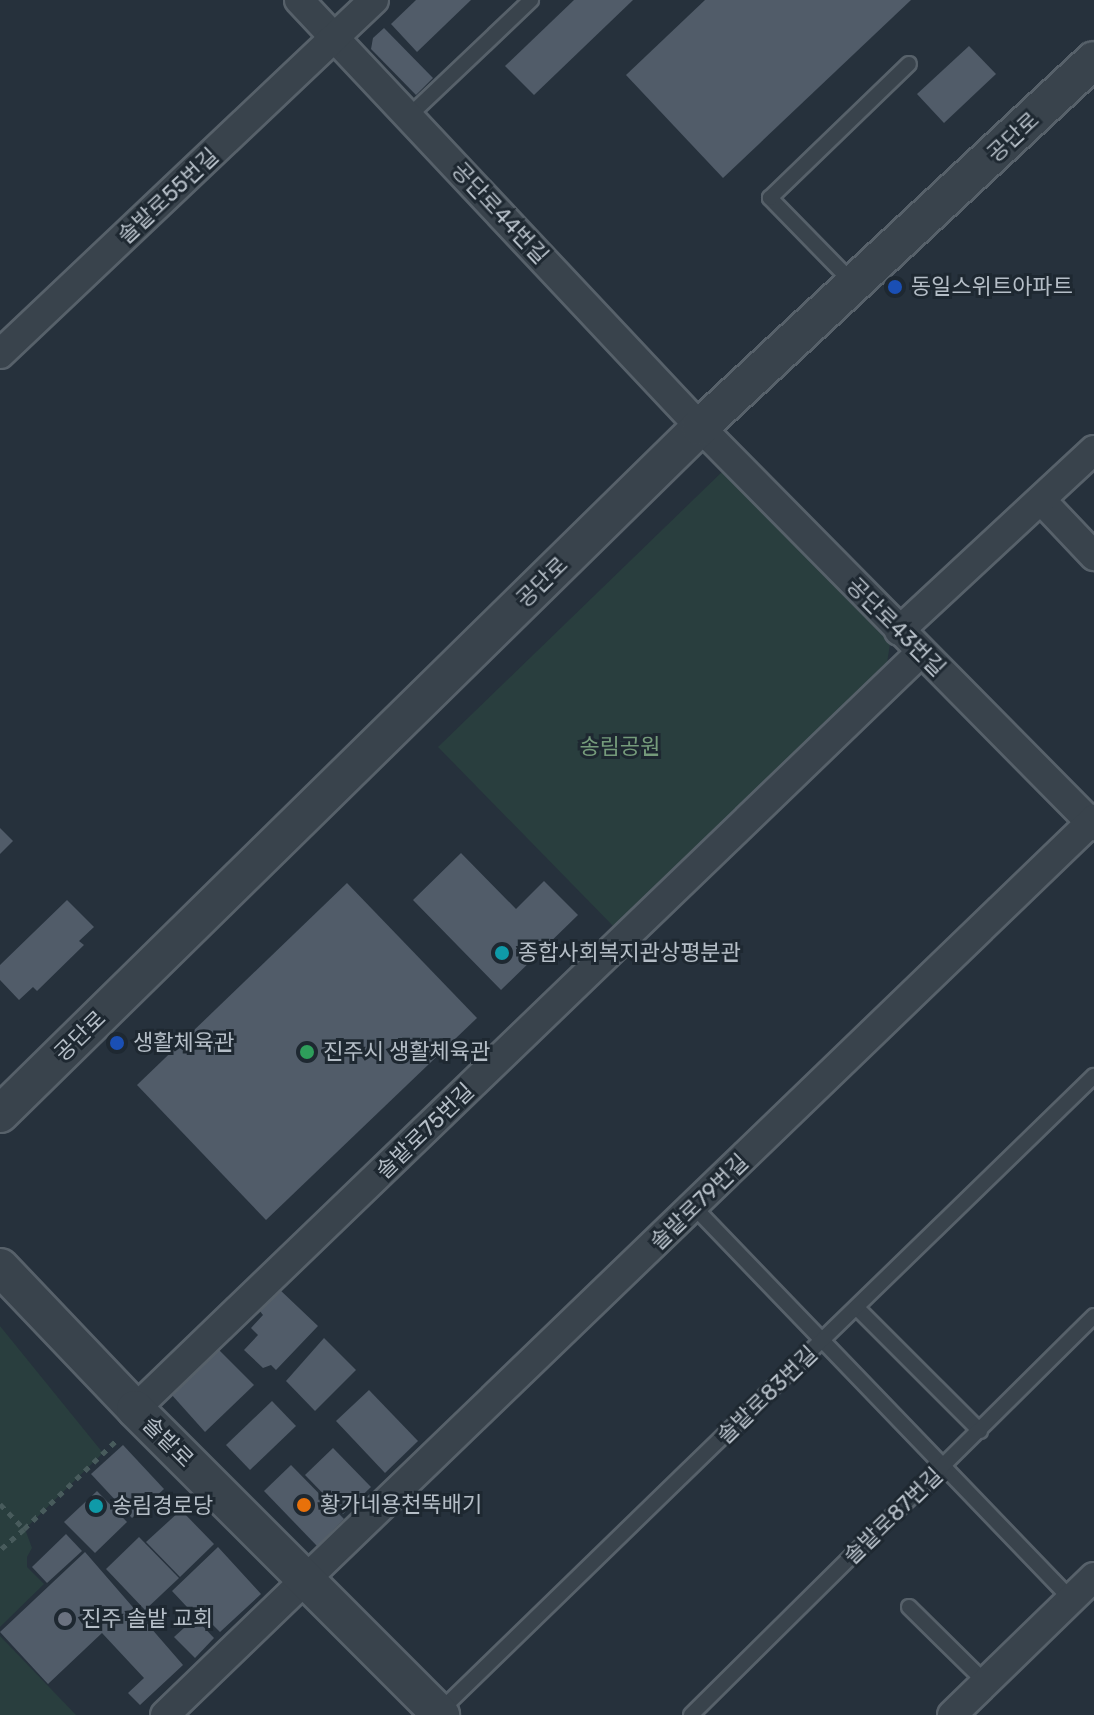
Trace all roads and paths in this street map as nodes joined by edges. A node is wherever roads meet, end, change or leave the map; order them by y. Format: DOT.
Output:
graph roads {
  1 [pos="299,0"];
  2 [pos="374,0"];
  3 [pos="531,0"];
  4 [pos="336,38"];
  5 [pos="1094,60"];
  6 [pos="909,64"];
  7 [pos="410,115"];
  8 [pos="856,286"];
  9 [pos="0,354"];
  10 [pos="700,427"];
  11 [pos="1094,450"];
  12 [pos="1042,501"];
  13 [pos="1094,556"];
  14 [pos="899,631"];
  15 [pos="921,652"];
  16 [pos="1093,823"];
  17 [pos="1094,1076"];
  18 [pos="0,1114"];
  19 [pos="694,1207"];
  20 [pos="0,1267"];
  21 [pos="857,1308"];
  22 [pos="1094,1316"];
  23 [pos="824,1341"];
  24 [pos="139,1413"];
  25 [pos="980,1431"];
  26 [pos="944,1466"];
  27 [pos="0,1504"];
  28 [pos="24,1529"];
  29 [pos="0,1550"];
  30 [pos="1094,1577"];
  31 [pos="305,1580"];
  32 [pos="1071,1599"];
  33 [pos="909,1607"];
  34 [pos="985,1682"];
  35 [pos="440,1714"];
  36 [pos="165,1715"];
  37 [pos="691,1715"];
  38 [pos="952,1715"];
  1 -- 4 [label="street, 공단로44번길"];
  2 -- 4 [label="street, 솔밭로55번길"];
  3 -- 7 [label="lane"];
  4 -- 7 [label="street, 공단로44번길"];
  4 -- 9 [label="street, 솔밭로55번길"];
  5 -- 8 [label="street, 공단로"];
  6 -- 8 [label="lane"];
  7 -- 10 [label="street, 공단로44번길"];
  8 -- 10 [label="street, 공단로"];
  10 -- 14 [label="street, 공단로43번길"];
  10 -- 18 [label="street, 공단로"];
  11 -- 12 [label="street"];
  12 -- 13 [label="street"];
  12 -- 14 [label="street"];
  14 -- 15 [label="street, 공단로43번길"];
  15 -- 16 [label="street, 공단로43번길"];
  15 -- 24 [label="street, 솔밭로75번길"];
  16 -- 19 [label="street, 솔밭로79번길"];
  17 -- 21 [label="lane, 솔밭로83번길"];
  19 -- 23 [label="lane"];
  19 -- 31 [label="street, 솔밭로79번길"];
  20 -- 24 [label="street, 솔밭로"];
  21 -- 23 [label="lane, 솔밭로83번길"];
  21 -- 25 [label="lane"];
  22 -- 25 [label="lane, 솔밭로87번길"];
  23 -- 26 [label="lane"];
  23 -- 35 [label="lane, 솔밭로83번길"];
  24 -- 28 [label="path"];
  24 -- 31 [label="street, 솔밭로"];
  25 -- 26 [label="lane, 솔밭로87번길"];
  26 -- 32 [label="lane"];
  26 -- 37 [label="lane, 솔밭로87번길"];
  27 -- 28 [label="path"];
  28 -- 29 [label="path"];
  30 -- 32 [label="street"];
  31 -- 35 [label="street, 솔밭로"];
  31 -- 36 [label="street, 솔밭로79번길"];
  32 -- 34 [label="street"];
  33 -- 34 [label="lane"];
  34 -- 38 [label="street"];
}
